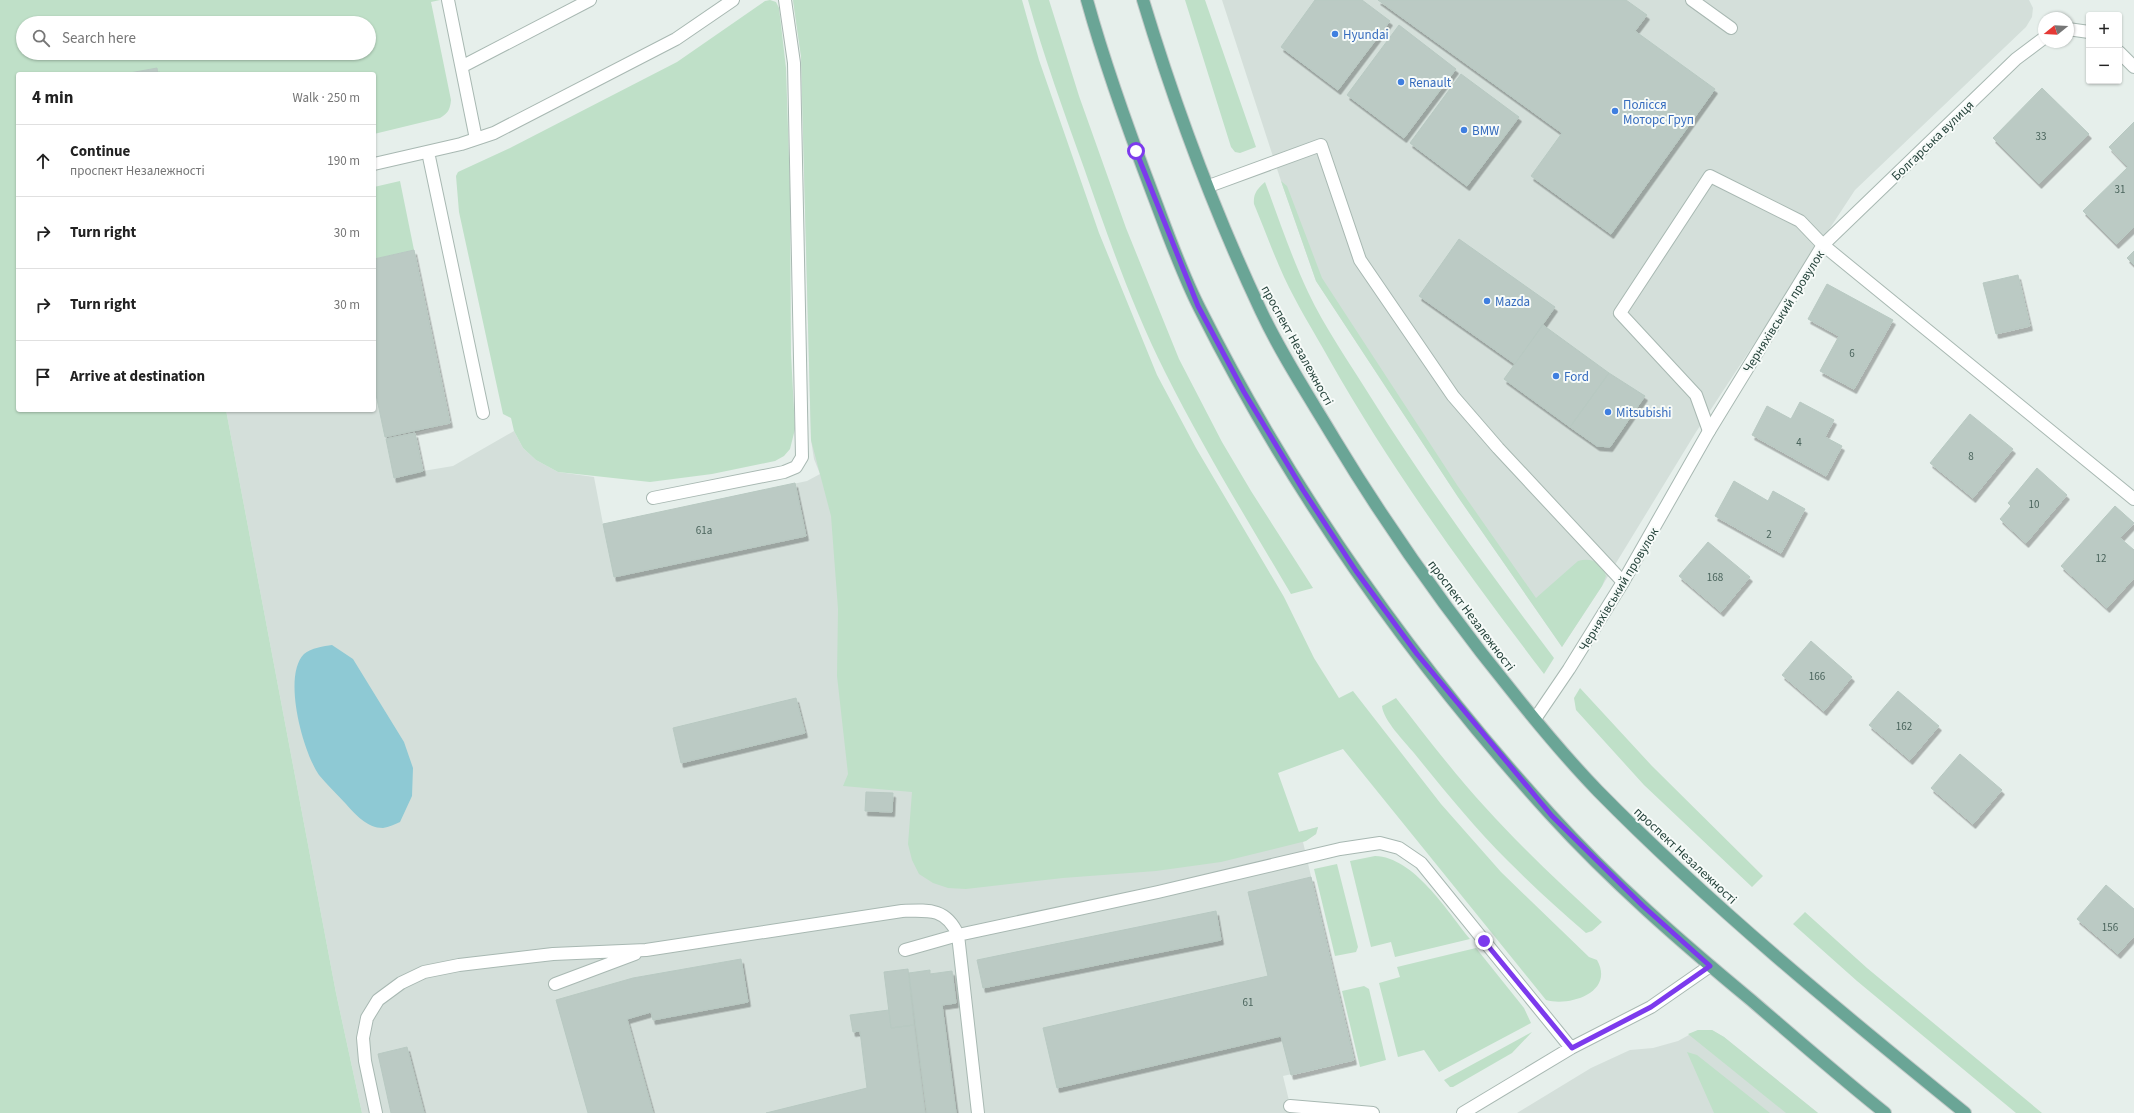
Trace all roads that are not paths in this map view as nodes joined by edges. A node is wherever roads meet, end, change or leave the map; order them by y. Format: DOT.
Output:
graph roads {
  1 [pos="448,0"];
  2 [pos="590,0"];
  3 [pos="733,0"];
  4 [pos="785,0"];
  5 [pos="1087,0"];
  6 [pos="1144,0"];
  7 [pos="1692,0"];
  8 [pos="1731,28"];
  9 [pos="2074,30"];
  10 [pos="2086,32"];
  11 [pos="2038,42"];
  12 [pos="2122,55"];
  13 [pos="463,66"];
  14 [pos="2134,67"];
  15 [pos="476,139"];
  16 [pos="428,152"];
  17 [pos="376,164"];
  18 [pos="1209,186"];
  19 [pos="1823,245"];
  20 [pos="483,413"];
  21 [pos="1709,431"];
  22 [pos="653,498"];
  23 [pos="2134,498"];
  24 [pos="1623,582"];
  25 [pos="1535,719"];
  26 [pos="958,935"];
  27 [pos="646,950"];
  28 [pos="905,950"];
  29 [pos="1710,966"];
  30 [pos="555,984"];
  31 [pos="1572,1048"];
  32 [pos="1290,1106"];
  33 [pos="376,1113"];
  34 [pos="978,1113"];
  35 [pos="1373,1113"];
  36 [pos="1463,1113"];
  37 [pos="1885,1113"];
  38 [pos="1965,1113"];
  1 -- 13 [label="street"];
  2 -- 13 [label="street"];
  3 -- 15 [label="street"];
  4 -- 22 [label="street"];
  5 -- 29 [label="main road"];
  6 -- 18 [label="main road, проспект Незалежності"];
  7 -- 8 [label="street"];
  9 -- 10 [label="street"];
  11 -- 19 [label="street, Болгарська вулиця"];
  12 -- 14 [label="street"];
  13 -- 15 [label="street"];
  15 -- 16 [label="street"];
  16 -- 17 [label="street"];
  16 -- 20 [label="street"];
  18 -- 24 [label="street"];
  18 -- 25 [label="main road, проспект Незалежності"];
  19 -- 21 [label="street, Черняхівський провулок"];
  19 -- 21 [label="street"];
  19 -- 23 [label="street, Черняхівський провулок"];
  21 -- 24 [label="street, Черняхівський провулок"];
  24 -- 25 [label="street, Черняхівський провулок"];
  25 -- 38 [label="main road, проспект Незалежності"];
  26 -- 27 [label="street"];
  26 -- 28 [label="street"];
  26 -- 31 [label="street"];
  26 -- 34 [label="street"];
  27 -- 30 [label="street"];
  27 -- 33 [label="street"];
  29 -- 31 [label="street"];
  29 -- 37 [label="main road"];
  31 -- 36 [label="street"];
  32 -- 35 [label="street"];
}
